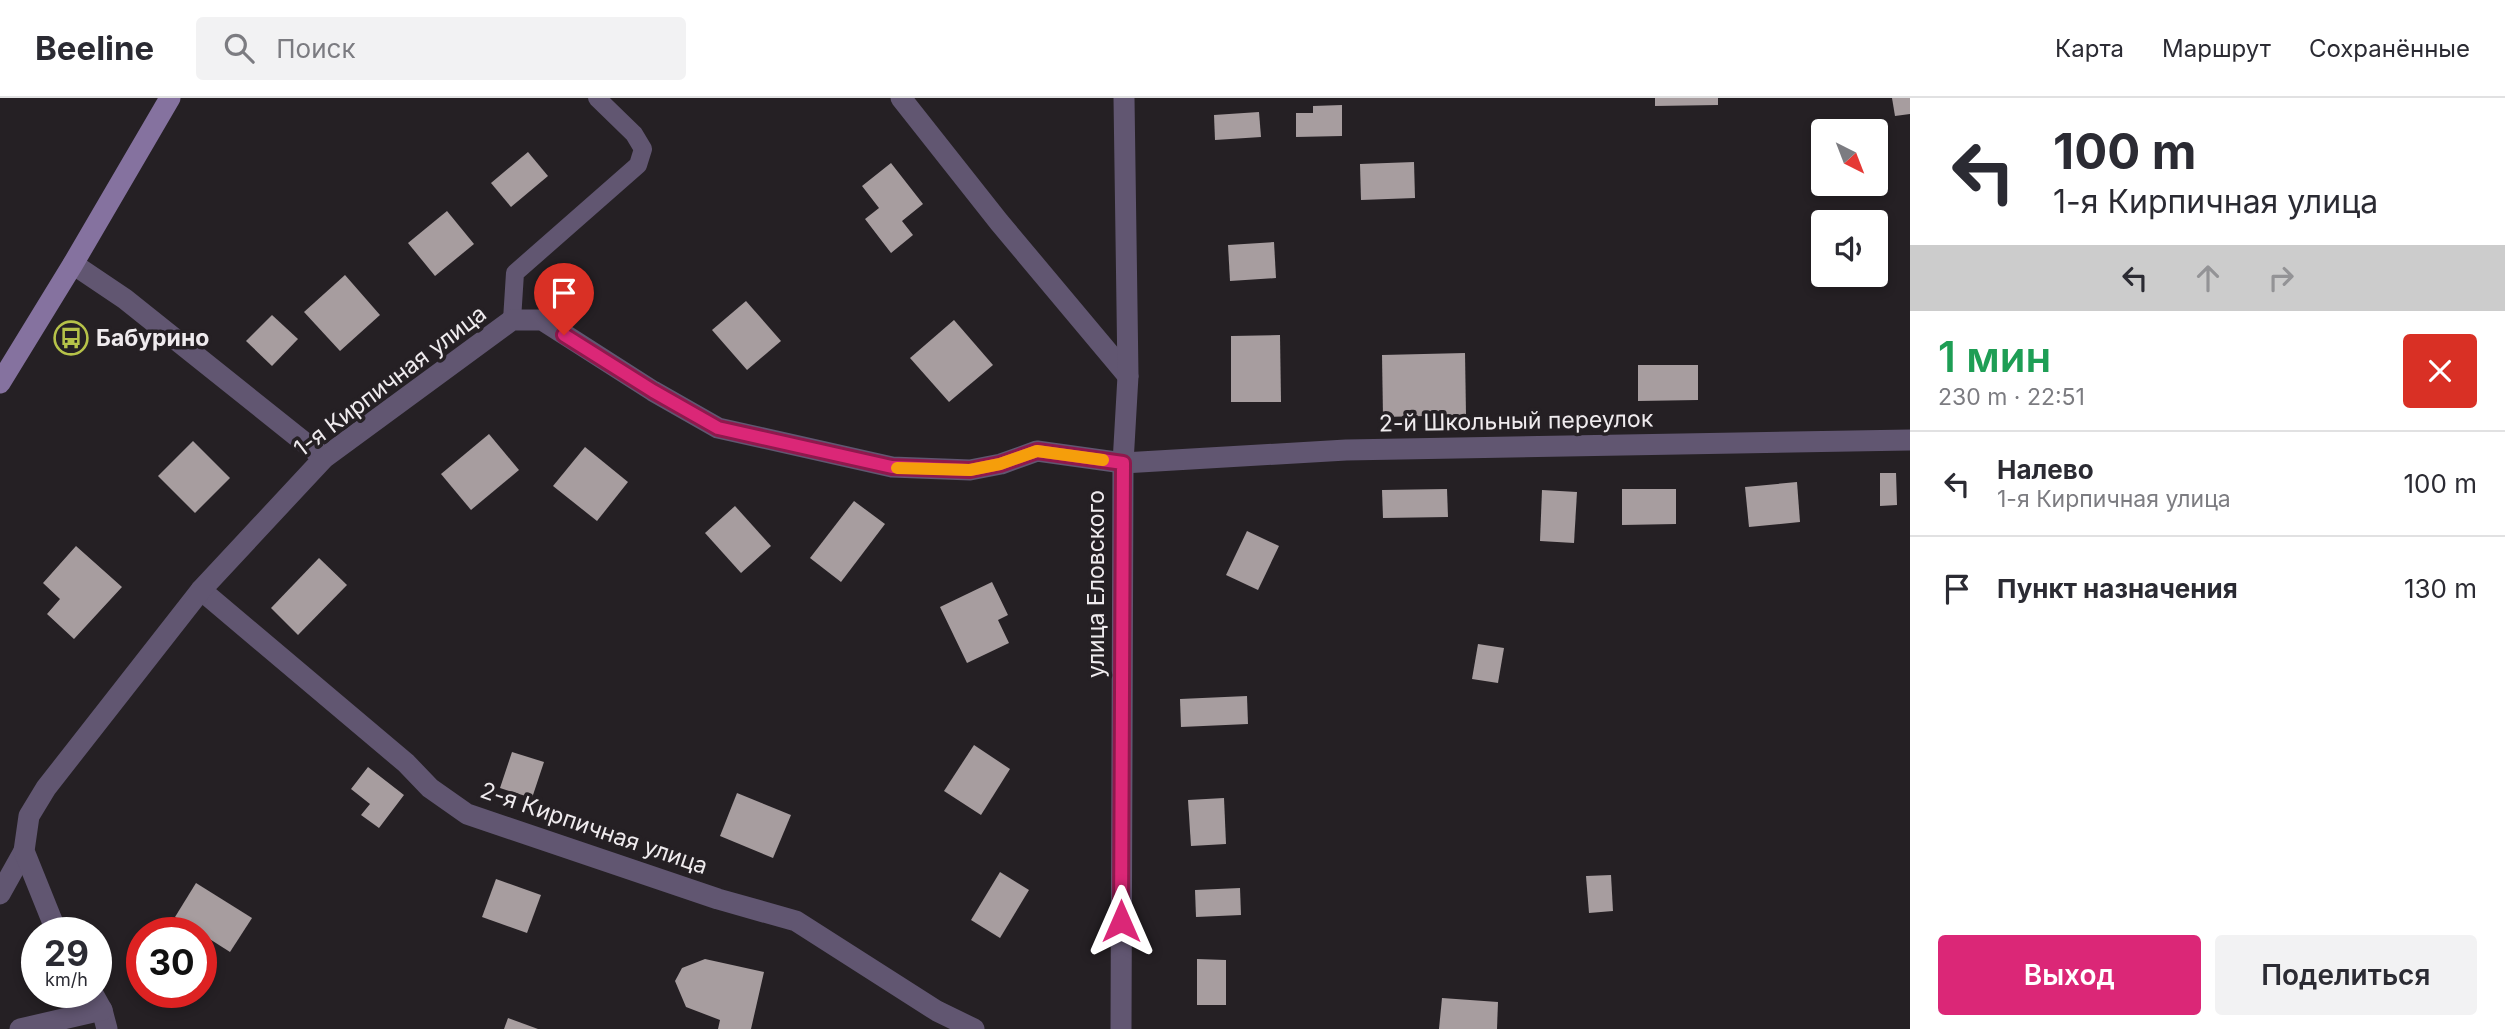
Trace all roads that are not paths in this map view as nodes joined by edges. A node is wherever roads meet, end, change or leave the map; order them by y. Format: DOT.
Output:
graph roads {
  1 [pos="170,98"];
  2 [pos="597,98"];
  3 [pos="901,98"];
  4 [pos="1125,98"];
  5 [pos="73,264"];
  6 [pos="512,320"];
  7 [pos="1128,376"];
  8 [pos="0,383"];
  9 [pos="1910,440"];
  10 [pos="324,457"];
  11 [pos="1123,463"];
  12 [pos="201,590"];
  13 [pos="24,851"];
  14 [pos="0,894"];
  15 [pos="51,917"];
  16 [pos="100,1010"];
  17 [pos="20,1029"];
  18 [pos="974,1029"];
  19 [pos="1121,1029"];
  1 -- 5 [label="street"];
  2 -- 6 [label="lane"];
  3 -- 7 [label="street"];
  4 -- 7 [label="street, улица Еловского"];
  5 -- 8 [label="street"];
  5 -- 10 [label="street"];
  6 -- 10 [label="street, 1-я Кирпичная улица"];
  6 -- 11 [label="street, 1-я Кирпичная улица"];
  7 -- 11 [label="street, улица Еловского"];
  9 -- 11 [label="street, 2-й Школьный переулок"];
  10 -- 12 [label="street, 1-я Кирпичная улица"];
  11 -- 19 [label="street, улица Еловского"];
  12 -- 13 [label="street, 1-я Кирпичная улица"];
  12 -- 18 [label="street, 2-я Кирпичная улица"];
  13 -- 14 [label="street"];
  13 -- 15 [label="street"];
  16 -- 17 [label="street"];
}
